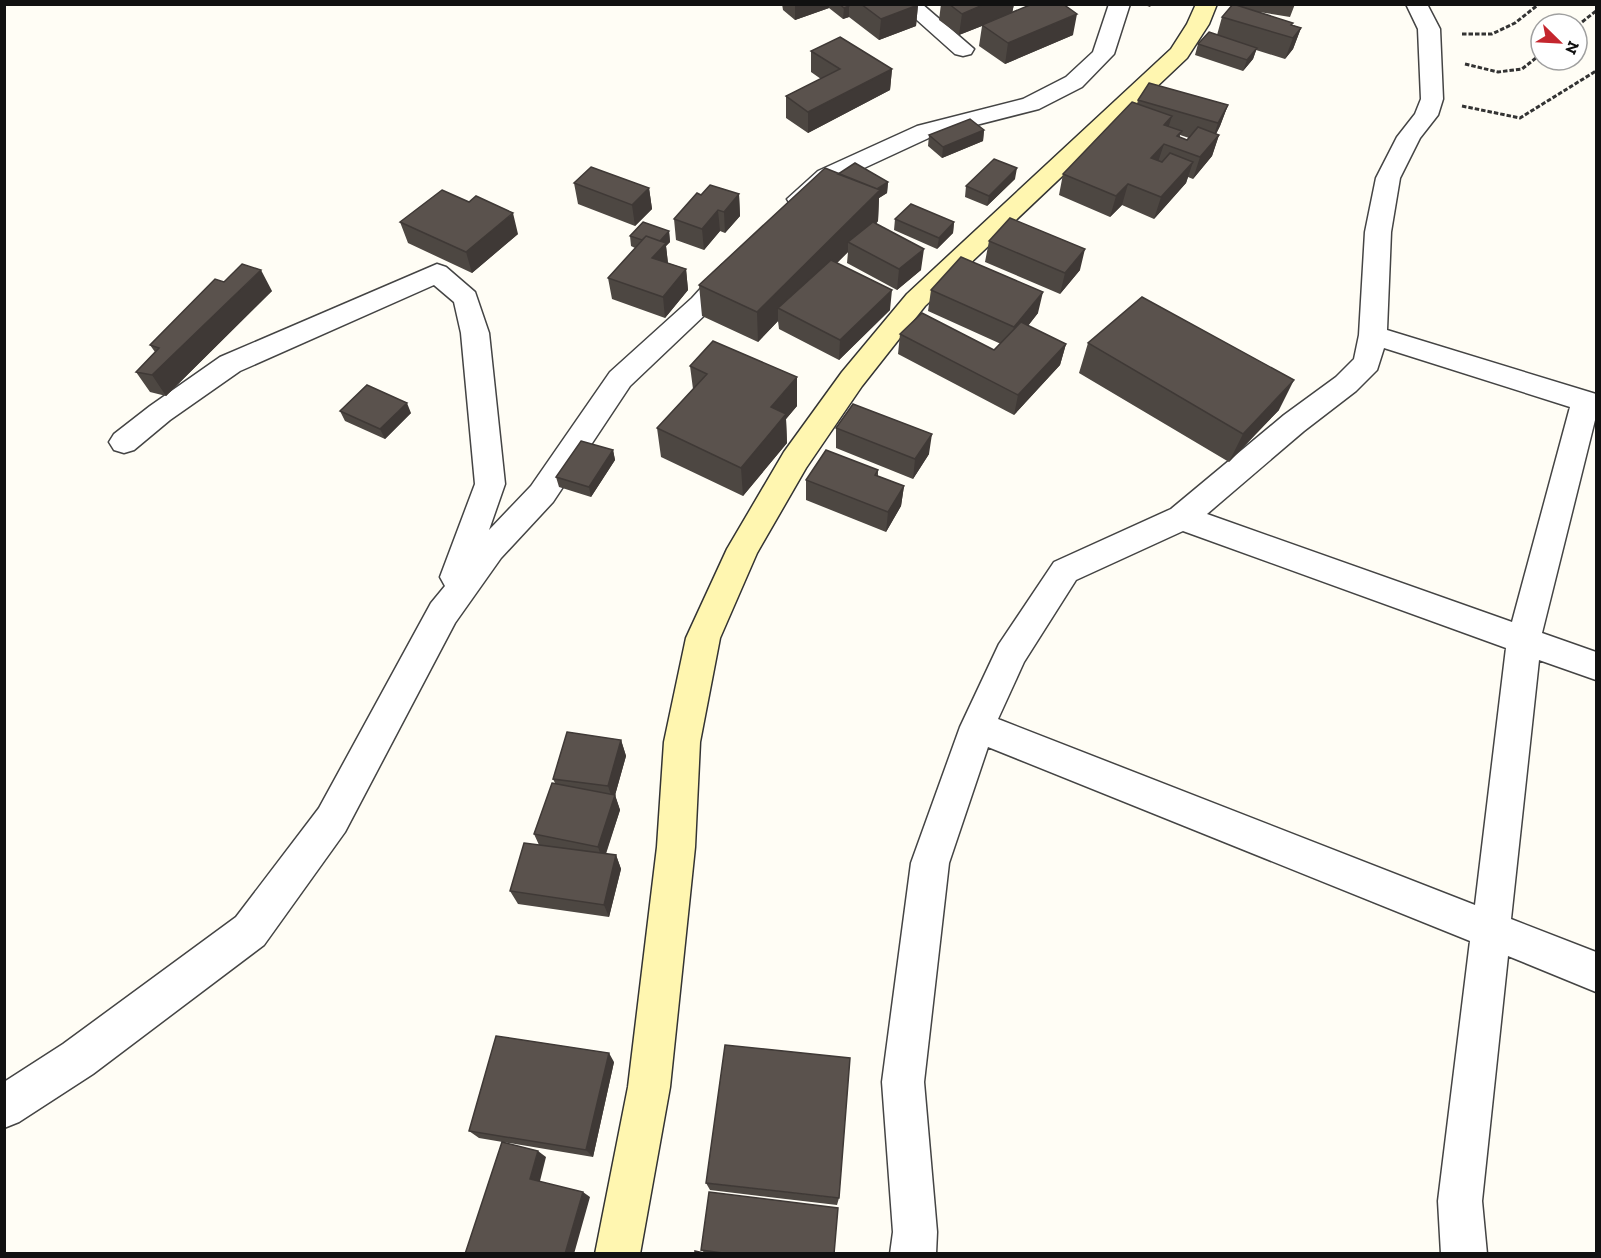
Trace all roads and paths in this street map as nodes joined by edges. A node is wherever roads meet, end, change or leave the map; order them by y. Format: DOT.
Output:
graph roads {
  1 [pos="909,4"];
  2 [pos="1120,4"];
  3 [pos="1207,4"];
  4 [pos="1539,4"];
  5 [pos="1423,17"];
  6 [pos="963,49"];
  7 [pos="1431,61"];
  8 [pos="1529,63"];
  9 [pos="1596,71"];
  10 [pos="1432,99"];
  11 [pos="781,218"];
  12 [pos="749,252"];
  13 [pos="1373,335"];
  14 [pos="1591,403"];
  15 [pos="124,442"];
  16 [pos="1182,518"];
  17 [pos="443,613"];
  18 [pos="1524,640"];
  19 [pos="1596,666"];
  20 [pos="977,727"];
  21 [pos="1492,931"];
  22 [pos="1596,972"];
  23 [pos="4,1107"];
  24 [pos="617,1254"];
  25 [pos="913,1254"];
  26 [pos="1464,1254"];
  1 -- 6 [label="street"];
  2 -- 11 [label="street"];
  3 -- 24 [label="street"];
  4 -- 5 [label="path"];
  5 -- 7 [label="street"];
  7 -- 8 [label="path"];
  7 -- 10 [label="street"];
  9 -- 10 [label="path"];
  10 -- 13 [label="street"];
  12 -- 17 [label="street"];
  13 -- 14 [label="street"];
  13 -- 16 [label="street"];
  14 -- 18 [label="street"];
  15 -- 17 [label="street"];
  16 -- 18 [label="street"];
  16 -- 20 [label="street"];
  17 -- 23 [label="street"];
  18 -- 19 [label="street"];
  18 -- 21 [label="street"];
  20 -- 21 [label="street"];
  20 -- 25 [label="street"];
  21 -- 22 [label="street"];
  21 -- 26 [label="street"];
}
